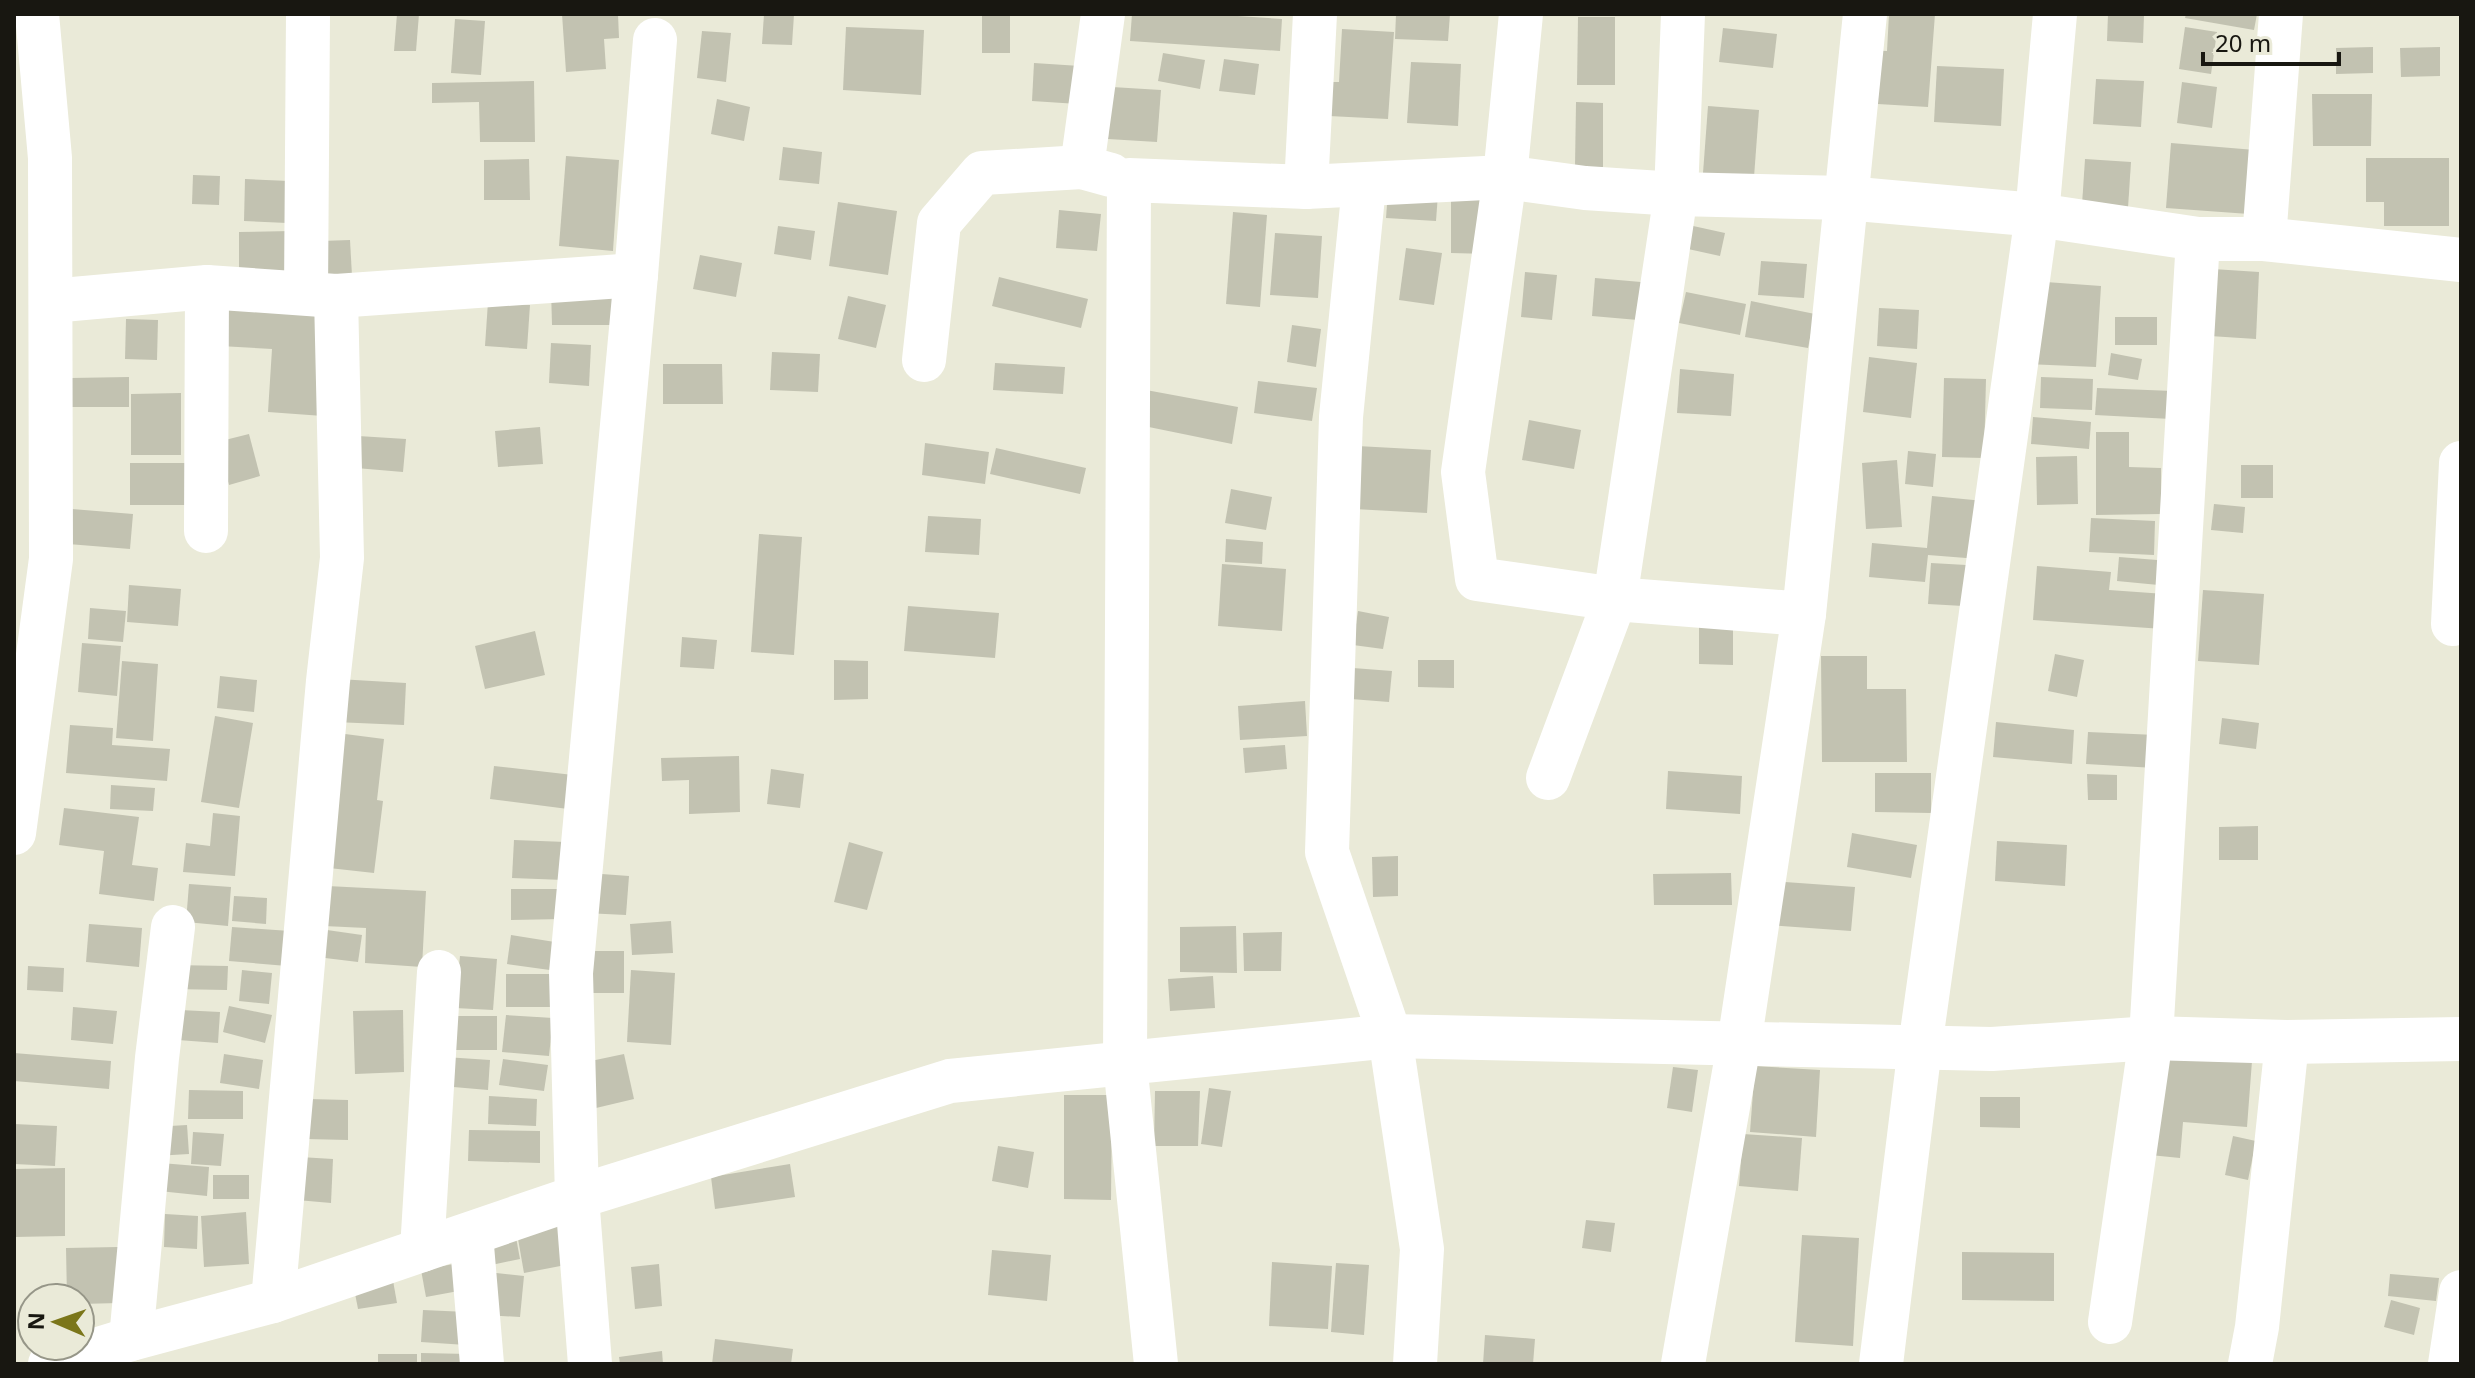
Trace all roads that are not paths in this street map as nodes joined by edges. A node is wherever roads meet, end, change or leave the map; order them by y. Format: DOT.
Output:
graph roads {
  1 [pos="37,14"];
  2 [pos="308,14"];
  3 [pos="1103,14"];
  4 [pos="1315,14"];
  5 [pos="1521,14"];
  6 [pos="1683,14"];
  7 [pos="1865,14"];
  8 [pos="2055,14"];
  9 [pos="2281,14"];
  10 [pos="655,40"];
  11 [pos="1082,167"];
  12 [pos="1505,177"];
  13 [pos="1129,180"];
  14 [pos="1364,186"];
  15 [pos="1306,187"];
  16 [pos="1676,194"];
  17 [pos="1846,198"];
  18 [pos="2037,215"];
  19 [pos="2198,239"];
  20 [pos="2264,239"];
  21 [pos="2461,260"];
  22 [pos="636,275"];
  23 [pos="207,287"];
  24 [pos="321,294"];
  25 [pos="51,301"];
  26 [pos="924,360"];
  27 [pos="2461,463"];
  28 [pos="206,531"];
  29 [pos="1615,599"];
  30 [pos="1804,614"];
  31 [pos="2453,624"];
  32 [pos="21,727"];
  33 [pos="1548,778"];
  34 [pos="14,833"];
  35 [pos="173,927"];
  36 [pos="439,972"];
  37 [pos="1390,1036"];
  38 [pos="2151,1038"];
  39 [pos="2461,1039"];
  40 [pos="2287,1042"];
  41 [pos="1739,1044"];
  42 [pos="1920,1047"];
  43 [pos="1125,1063"];
  44 [pos="577,1197"];
  45 [pos="471,1234"];
  46 [pos="422,1250"];
  47 [pos="2461,1292"];
  48 [pos="273,1301"];
  49 [pos="2110,1322"];
  50 [pos="131,1339"];
  51 [pos="50,1364"];
  52 [pos="482,1364"];
  53 [pos="590,1364"];
  54 [pos="1156,1364"];
  55 [pos="1415,1364"];
  56 [pos="1683,1364"];
  57 [pos="1881,1364"];
  58 [pos="2250,1364"];
  59 [pos="2450,1364"];
  1 -- 25 [label="street"];
  2 -- 24 [label="street"];
  3 -- 11 [label="street"];
  4 -- 15 [label="street"];
  5 -- 12 [label="street"];
  6 -- 16 [label="street"];
  7 -- 17 [label="street"];
  8 -- 18 [label="street"];
  9 -- 20 [label="street"];
  10 -- 22 [label="street"];
  11 -- 13 [label="street"];
  11 -- 26 [label="street"];
  12 -- 14 [label="street"];
  12 -- 16 [label="street"];
  12 -- 29 [label="street"];
  13 -- 15 [label="street"];
  13 -- 43 [label="street"];
  14 -- 15 [label="street"];
  14 -- 37 [label="street"];
  16 -- 17 [label="street"];
  16 -- 29 [label="street"];
  17 -- 18 [label="street"];
  17 -- 30 [label="street"];
  18 -- 19 [label="street"];
  18 -- 42 [label="street"];
  19 -- 20 [label="street"];
  19 -- 38 [label="street"];
  20 -- 21 [label="street"];
  22 -- 24 [label="street"];
  22 -- 44 [label="street"];
  23 -- 24 [label="street"];
  23 -- 25 [label="street"];
  23 -- 28 [label="street"];
  24 -- 48 [label="street"];
  25 -- 32 [label="street"];
  27 -- 31 [label="street"];
  29 -- 30 [label="street"];
  29 -- 33 [label="street"];
  30 -- 41 [label="street"];
  32 -- 34 [label="street"];
  35 -- 50 [label="street"];
  36 -- 46 [label="street"];
  37 -- 41 [label="street"];
  37 -- 43 [label="street"];
  37 -- 55 [label="street"];
  38 -- 40 [label="street"];
  38 -- 42 [label="street"];
  38 -- 49 [label="street"];
  39 -- 40 [label="street"];
  40 -- 58 [label="street"];
  41 -- 42 [label="street"];
  41 -- 56 [label="street"];
  42 -- 57 [label="street"];
  43 -- 44 [label="street"];
  43 -- 54 [label="street"];
  44 -- 45 [label="street"];
  44 -- 53 [label="street"];
  45 -- 46 [label="street"];
  45 -- 52 [label="street"];
  46 -- 48 [label="street"];
  47 -- 59 [label="street"];
  48 -- 50 [label="street"];
  50 -- 51 [label="street"];
}
